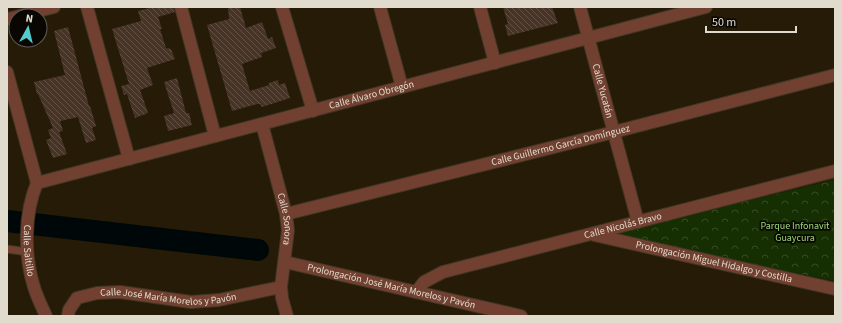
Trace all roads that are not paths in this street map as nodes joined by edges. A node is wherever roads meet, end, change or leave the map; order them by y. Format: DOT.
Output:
graph roads {
  1 [pos="87,7"];
  2 [pos="181,7"];
  3 [pos="282,7"];
  4 [pos="380,7"];
  5 [pos="480,7"];
  6 [pos="580,7"];
  7 [pos="706,7"];
  8 [pos="588,38"];
  9 [pos="495,63"];
  10 [pos="7,72"];
  11 [pos="835,75"];
  12 [pos="402,87"];
  13 [pos="313,111"];
  14 [pos="262,124"];
  15 [pos="614,132"];
  16 [pos="215,136"];
  17 [pos="129,159"];
  18 [pos="835,171"];
  19 [pos="37,183"];
  20 [pos="286,214"];
  21 [pos="638,222"];
  22 [pos="593,234"];
  23 [pos="7,249"];
  24 [pos="28,252"];
  25 [pos="285,262"];
  26 [pos="281,287"];
  27 [pos="835,289"];
  28 [pos="416,292"];
  29 [pos="500,314"];
  30 [pos="46,316"];
  31 [pos="68,316"];
  32 [pos="287,316"];
  33 [pos="521,316"];
  1 -- 17 [label="street"];
  2 -- 16 [label="street"];
  3 -- 13 [label="street"];
  4 -- 12 [label="street"];
  5 -- 9 [label="street"];
  6 -- 8 [label="street, Calle Yucatán"];
  7 -- 8 [label="street, Calle Álvaro Obregón"];
  8 -- 9 [label="street, Calle Álvaro Obregón"];
  8 -- 15 [label="street, Calle Yucatán"];
  9 -- 12 [label="street, Calle Álvaro Obregón"];
  10 -- 19 [label="street"];
  11 -- 15 [label="street, Calle Guillermo García Domínguez"];
  12 -- 13 [label="street, Calle Álvaro Obregón"];
  13 -- 14 [label="street, Calle Álvaro Obregón"];
  14 -- 16 [label="street, Calle Álvaro Obregón"];
  14 -- 20 [label="street, Calle Sonora"];
  15 -- 20 [label="street, Calle Guillermo García Domínguez"];
  15 -- 21 [label="street, Calle Yucatán"];
  16 -- 17 [label="street, Calle Álvaro Obregón"];
  17 -- 19 [label="street, Calle Álvaro Obregón"];
  18 -- 21 [label="street, Calle Nicolás Bravo"];
  19 -- 24 [label="street, Calle Saltillo"];
  20 -- 25 [label="street, Calle Sonora"];
  21 -- 22 [label="street, Calle Nicolás Bravo"];
  22 -- 27 [label="street, Prolongación Miguel Hidalgo y Costilla"];
  22 -- 28 [label="street, Calle Nicolás Bravo"];
  23 -- 24 [label="lane"];
  24 -- 30 [label="street, Calle Saltillo"];
  25 -- 26 [label="street, Calle Sonora"];
  25 -- 28 [label="street, Prolongación José María Morelos y Pavón"];
  26 -- 31 [label="street, Calle José María Morelos y Pavón"];
  26 -- 32 [label="street, Calle Sonora"];
  28 -- 29 [label="street, Prolongación José María Morelos y Pavón"];
  29 -- 33 [label="street, Prolongación José María Morelos y Pavón"];
}
